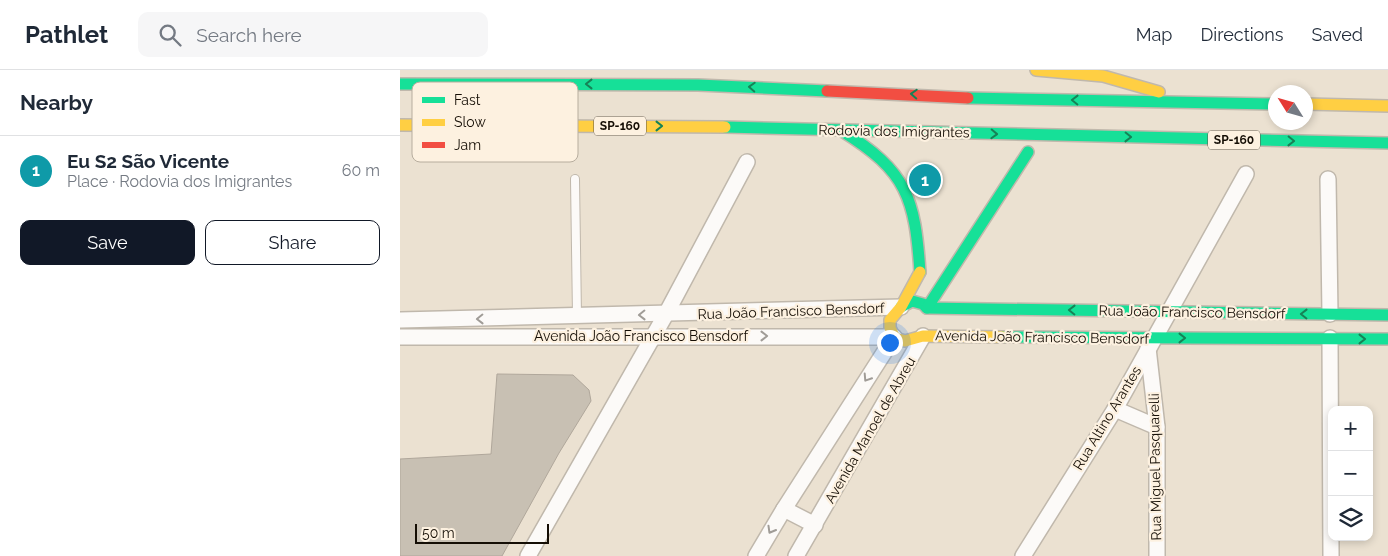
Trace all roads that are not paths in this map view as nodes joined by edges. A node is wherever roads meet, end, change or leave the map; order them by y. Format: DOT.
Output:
graph roads {
  1 [pos="1036,70"];
  2 [pos="1102,73"];
  3 [pos="578,85"];
  4 [pos="1194,103"];
  5 [pos="1268,104"];
  6 [pos="1313,104"];
  7 [pos="1388,106"];
  8 [pos="578,126"];
  9 [pos="840,130"];
  10 [pos="1080,136"];
  11 [pos="1388,143"];
  12 [pos="747,162"];
  13 [pos="1246,174"];
  14 [pos="1328,178"];
  15 [pos="575,180"];
  16 [pos="948,274"];
  17 [pos="901,307"];
  18 [pos="927,308"];
  19 [pos="956,308"];
  20 [pos="1168,312"];
  21 [pos="666,314"];
  22 [pos="1330,314"];
  23 [pos="1388,315"];
  24 [pos="577,316"];
  25 [pos="400,320"];
  26 [pos="1267,326"];
  27 [pos="929,328"];
  28 [pos="652,336"];
  29 [pos="400,337"];
  30 [pos="894,337"];
  31 [pos="1330,338"];
  32 [pos="1388,339"];
  33 [pos="1152,343"];
  34 [pos="1115,409"];
  35 [pos="1157,427"];
  36 [pos="784,509"];
  37 [pos="814,525"];
  38 [pos="528,556"];
  39 [pos="756,556"];
  40 [pos="796,556"];
  41 [pos="1023,556"];
  42 [pos="1157,556"];
  43 [pos="1331,556"];
  1 -- 2 [label="main road"];
  2 -- 4 [label="main road"];
  4 -- 3 [label="main road, one-way"];
  4 -- 5 [label="main road"];
  6 -- 7 [label="main road"];
  8 -- 9 [label="main road, Rodovia dos Imigrantes / SP-160, one-way"];
  9 -- 10 [label="main road, Rodovia dos Imigrantes / SP-160, one-way"];
  9 -- 17 [label="main road, Avenida Manoel de Abreu"];
  10 -- 11 [label="main road, Rodovia dos Imigrantes / SP-160, one-way"];
  10 -- 16 [label="main road"];
  12 -- 21 [label="street"];
  13 -- 20 [label="street, Rua Altino Arantes"];
  14 -- 22 [label="street"];
  15 -- 24 [label="lane"];
  16 -- 18 [label="main road"];
  16 -- 19 [label="main road"];
  17 -- 18 [label="main road, Rua João Francisco Bensdorf"];
  17 -- 21 [label="street, Rua João Francisco Bensdorf"];
  17 -- 30 [label="main road, Avenida Manoel de Abreu"];
  18 -- 19 [label="main road, Rua João Francisco Bensdorf"];
  18 -- 27 [label="main road"];
  20 -- 19 [label="main road, Rua João Francisco Bensdorf, one-way"];
  20 -- 26 [label="main road, Rua João Francisco Bensdorf"];
  20 -- 33 [label="street, Rua Altino Arantes"];
  21 -- 24 [label="street, Rua João Francisco Bensdorf, one-way"];
  21 -- 28 [label="street"];
  22 -- 23 [label="main road, Rua João Francisco Bensdorf"];
  22 -- 26 [label="main road, Rua João Francisco Bensdorf, one-way"];
  24 -- 25 [label="street, Rua João Francisco Bensdorf, one-way"];
  26 -- 31 [label="main road, Avenida João Francisco Bensdorf"];
  33 -- 26 [label="main road, Avenida João Francisco Bensdorf, one-way"];
  27 -- 30 [label="main road, Avenida João Francisco Bensdorf"];
  27 -- 33 [label="main road, Avenida João Francisco Bensdorf"];
  27 -- 37 [label="street, Avenida Manoel de Abreu"];
  28 -- 29 [label="street, Avenida João Francisco Bensdorf"];
  28 -- 30 [label="street, Avenida João Francisco Bensdorf, one-way"];
  28 -- 38 [label="street"];
  30 -- 36 [label="street, Avenida Manoel de Abreu, one-way"];
  31 -- 32 [label="main road, Avenida João Francisco Bensdorf, one-way"];
  31 -- 43 [label="street"];
  33 -- 34 [label="street, Rua Altino Arantes"];
  33 -- 35 [label="street, Rua Miguel Pasquarelli"];
  34 -- 35 [label="street"];
  34 -- 41 [label="street, Rua Altino Arantes"];
  35 -- 42 [label="street, Rua Miguel Pasquarelli"];
  36 -- 37 [label="street"];
  36 -- 39 [label="street, Avenida Manoel de Abreu, one-way"];
  37 -- 40 [label="street, Avenida Manoel de Abreu"];
}
